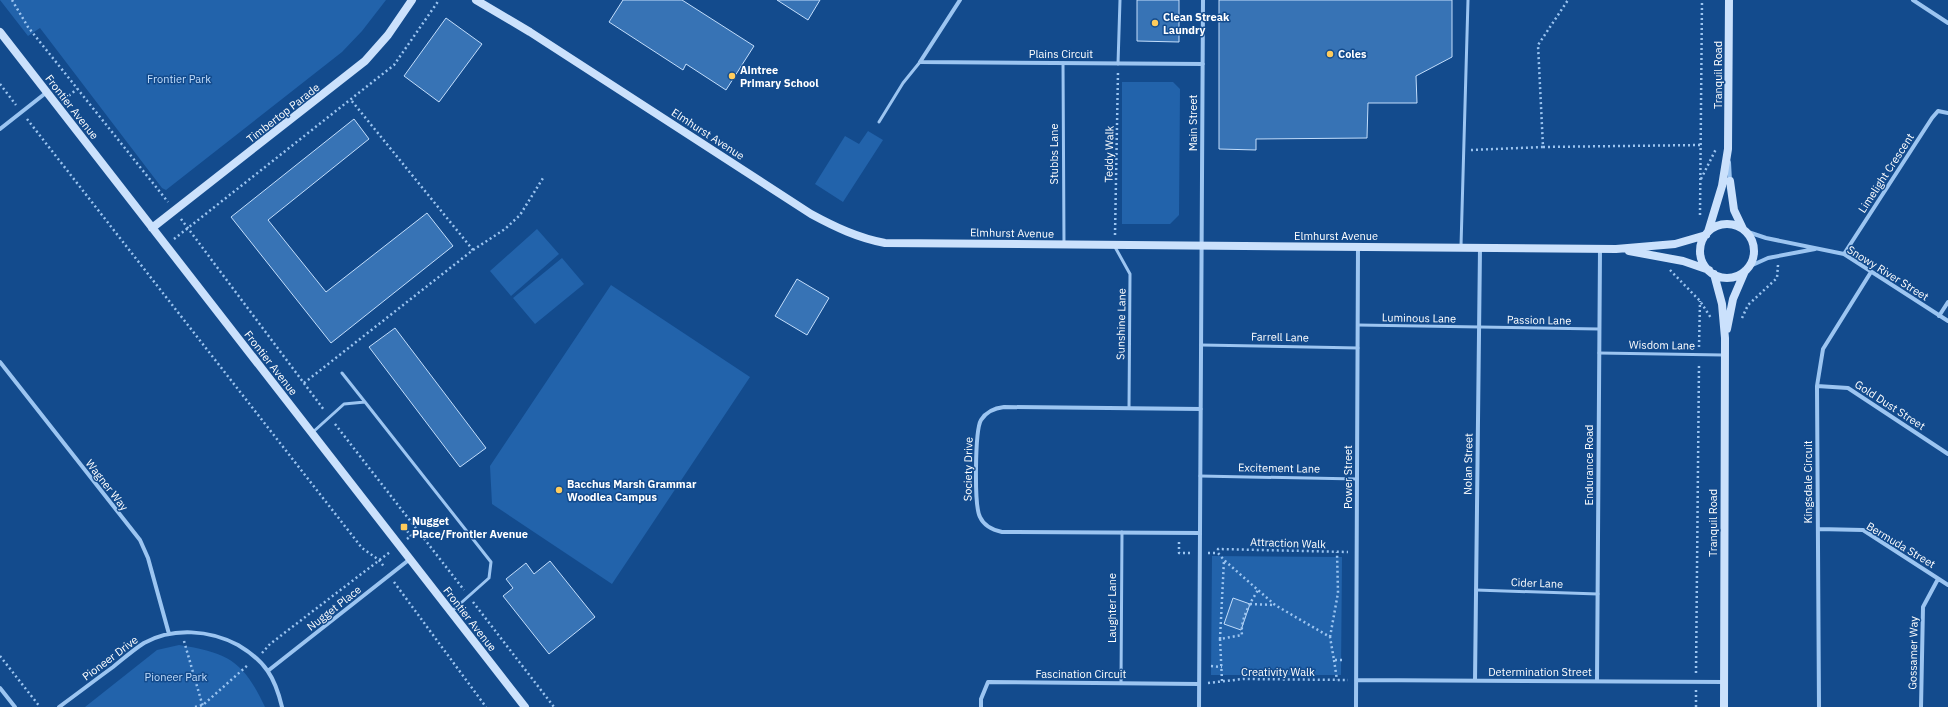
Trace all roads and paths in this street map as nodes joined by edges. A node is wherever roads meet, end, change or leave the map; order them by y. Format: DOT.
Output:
graph roads {
  1 [pos="12,0"];
  2 [pos="412,0"];
  3 [pos="439,0"];
  4 [pos="476,0"];
  5 [pos="960,0"];
  6 [pos="1120,0"];
  7 [pos="1203,0"];
  8 [pos="1468,0"];
  9 [pos="1568,0"];
  10 [pos="1702,0"];
  11 [pos="1729,0"];
  12 [pos="1913,0"];
  13 [pos="1948,23"];
  14 [pos="0,32"];
  15 [pos="920,62"];
  16 [pos="1063,63"];
  17 [pos="1118,64"];
  18 [pos="1203,64"];
  19 [pos="0,84"];
  20 [pos="47,92"];
  21 [pos="351,100"];
  22 [pos="21,112"];
  23 [pos="1948,113"];
  24 [pos="879,122"];
  25 [pos="0,129"];
  26 [pos="1728,132"];
  27 [pos="1701,145"];
  28 [pos="1543,147"];
  29 [pos="1728,149"];
  30 [pos="1464,150"];
  31 [pos="543,178"];
  32 [pos="1701,179"];
  33 [pos="1730,181"];
  34 [pos="175,212"];
  35 [pos="1700,222"];
  36 [pos="152,228"];
  37 [pos="188,228"];
  38 [pos="1744,230"];
  39 [pos="1707,233"];
  40 [pos="1064,244"];
  41 [pos="1115,245"];
  42 [pos="166,246"];
  43 [pos="1202,246"];
  44 [pos="1358,247"];
  45 [pos="1461,248"];
  46 [pos="1480,248"];
  47 [pos="1600,249"];
  48 [pos="1616,249"];
  49 [pos="1817,249"];
  50 [pos="473,250"];
  51 [pos="1844,254"];
  52 [pos="1664,268"];
  53 [pos="1747,268"];
  54 [pos="1712,272"];
  55 [pos="1871,272"];
  56 [pos="1700,301"];
  57 [pos="1948,302"];
  58 [pos="1940,316"];
  59 [pos="1712,320"];
  60 [pos="1948,321"];
  61 [pos="1358,326"];
  62 [pos="1479,328"];
  63 [pos="1599,329"];
  64 [pos="1725,338"];
  65 [pos="1201,345"];
  66 [pos="1358,348"];
  67 [pos="1599,353"];
  68 [pos="1699,354"];
  69 [pos="1725,355"];
  70 [pos="0,362"];
  71 [pos="342,373"];
  72 [pos="304,383"];
  73 [pos="1817,386"];
  74 [pos="365,402"];
  75 [pos="1129,408"];
  76 [pos="1201,408"];
  77 [pos="330,417"];
  78 [pos="312,433"];
  79 [pos="1948,454"];
  80 [pos="1200,476"];
  81 [pos="1357,479"];
  82 [pos="404,527"];
  83 [pos="1818,529"];
  84 [pos="417,531"];
  85 [pos="1122,532"];
  86 [pos="1200,533"];
  87 [pos="411,536"];
  88 [pos="1179,542"];
  89 [pos="399,545"];
  90 [pos="1337,552"];
  91 [pos="1191,553"];
  92 [pos="1208,553"];
  93 [pos="1218,553"];
  94 [pos="1357,553"];
  95 [pos="410,559"];
  96 [pos="380,560"];
  97 [pos="1224,560"];
  98 [pos="390,575"];
  99 [pos="1938,579"];
  100 [pos="1948,585"];
  101 [pos="1258,590"];
  102 [pos="1476,590"];
  103 [pos="1598,594"];
  104 [pos="468,596"];
  105 [pos="1250,604"];
  106 [pos="1275,605"];
  107 [pos="451,612"];
  108 [pos="181,633"];
  109 [pos="169,634"];
  110 [pos="1330,637"];
  111 [pos="1220,639"];
  112 [pos="0,656"];
  113 [pos="256,658"];
  114 [pos="1334,660"];
  115 [pos="1342,660"];
  116 [pos="1212,666"];
  117 [pos="1222,667"];
  118 [pos="269,670"];
  119 [pos="1337,680"];
  120 [pos="1356,680"];
  121 [pos="1222,681"];
  122 [pos="1475,681"];
  123 [pos="1597,681"];
  124 [pos="1696,682"];
  125 [pos="1724,682"];
  126 [pos="1121,683"];
  127 [pos="1199,684"];
  128 [pos="0,688"];
  129 [pos="203,706"];
  130 [pos="15,707"];
  131 [pos="40,707"];
  132 [pos="59,707"];
  133 [pos="195,707"];
  134 [pos="282,707"];
  135 [pos="486,707"];
  136 [pos="526,707"];
  137 [pos="554,707"];
  138 [pos="981,707"];
  139 [pos="1199,707"];
  140 [pos="1356,707"];
  141 [pos="1696,707"];
  142 [pos="1724,707"];
  143 [pos="1819,707"];
  144 [pos="1922,707"];
  1 -- 34 [label="path"];
  2 -- 34 [label="street, Timbertop Parade"];
  3 -- 21 [label="path"];
  4 -- 40 [label="street, Elmhurst Avenue"];
  5 -- 15 [label="street"];
  6 -- 17 [label="lane"];
  7 -- 18 [label="street, Main Street"];
  8 -- 30 [label="lane"];
  9 -- 28 [label="path"];
  10 -- 27 [label="path"];
  11 -- 26 [label="street, Tranquil Road"];
  12 -- 13 [label="street"];
  14 -- 20 [label="street, Frontier Avenue"];
  15 -- 16 [label="street, Plains Circuit"];
  15 -- 24 [label="lane"];
  16 -- 17 [label="street, Plains Circuit"];
  16 -- 40 [label="lane, Stubbs Lane"];
  17 -- 18 [label="street, Plains Circuit"];
  17 -- 41 [label="path, Teddy Walk"];
  18 -- 43 [label="street, Main Street"];
  19 -- 22 [label="path"];
  20 -- 22 [label="street"];
  20 -- 36 [label="street, Frontier Avenue"];
  21 -- 37 [label="path"];
  21 -- 50 [label="path"];
  22 -- 25 [label="street"];
  22 -- 96 [label="path"];
  23 -- 51 [label="street, Limelight Crescent"];
  26 -- 29 [label="street, Tranquil Road"];
  26 -- 32 [label="path"];
  27 -- 28 [label="path"];
  27 -- 32 [label="path"];
  28 -- 30 [label="path"];
  29 -- 33 [label="street, Tranquil Road"];
  29 -- 39 [label="street, Tranquil Road"];
  30 -- 45 [label="lane"];
  31 -- 50 [label="path"];
  32 -- 35 [label="path"];
  33 -- 38 [label="street, Tranquil Road"];
  34 -- 36 [label="street, Timbertop Parade"];
  34 -- 37 [label="path"];
  36 -- 42 [label="street, Frontier Avenue"];
  37 -- 42 [label="path"];
  37 -- 72 [label="path"];
  38 -- 39 [label="street"];
  38 -- 49 [label="street, Snowy River Street"];
  38 -- 53 [label="street"];
  39 -- 48 [label="street, Elmhurst Avenue"];
  39 -- 54 [label="street"];
  40 -- 41 [label="street, Elmhurst Avenue"];
  41 -- 43 [label="street, Elmhurst Avenue"];
  41 -- 75 [label="lane, Sunshine Lane"];
  42 -- 78 [label="street, Frontier Avenue"];
  43 -- 44 [label="street, Elmhurst Avenue"];
  43 -- 65 [label="street, Main Street"];
  44 -- 45 [label="street, Elmhurst Avenue"];
  44 -- 61 [label="street, Power Street"];
  45 -- 46 [label="street, Elmhurst Avenue"];
  46 -- 47 [label="street, Elmhurst Avenue"];
  46 -- 62 [label="street, Nolan Street"];
  47 -- 48 [label="street, Elmhurst Avenue"];
  47 -- 63 [label="street, Endurance Road"];
  48 -- 54 [label="street, Elmhurst Avenue"];
  49 -- 51 [label="street, Snowy River Street"];
  49 -- 53 [label="street"];
  50 -- 72 [label="path"];
  51 -- 55 [label="street, Snowy River Street"];
  52 -- 56 [label="path"];
  53 -- 54 [label="street"];
  53 -- 64 [label="street"];
  54 -- 64 [label="street"];
  55 -- 58 [label="street, Snowy River Street"];
  55 -- 73 [label="street, Kingsdale Circuit"];
  56 -- 59 [label="path"];
  56 -- 68 [label="path"];
  57 -- 58 [label="street"];
  58 -- 60 [label="street, Snowy River Street"];
  61 -- 62 [label="lane, Luminous Lane"];
  61 -- 66 [label="street, Power Street"];
  62 -- 63 [label="lane, Passion Lane"];
  62 -- 102 [label="street, Nolan Street"];
  63 -- 67 [label="street, Endurance Road"];
  64 -- 69 [label="street, Tranquil Road"];
  65 -- 66 [label="lane, Farrell Lane"];
  65 -- 76 [label="street, Main Street"];
  66 -- 81 [label="street, Power Street"];
  67 -- 68 [label="lane, Wisdom Lane"];
  67 -- 103 [label="street, Endurance Road"];
  68 -- 69 [label="lane, Wisdom Lane"];
  68 -- 124 [label="path"];
  69 -- 125 [label="street, Tranquil Road"];
  70 -- 109 [label="street, Wagner Way"];
  71 -- 74 [label="lane"];
  72 -- 77 [label="path"];
  73 -- 79 [label="street, Gold Dust Street"];
  73 -- 83 [label="street, Kingsdale Circuit"];
  74 -- 77 [label="lane"];
  74 -- 104 [label="lane"];
  75 -- 76 [label="street, Society Drive"];
  75 -- 85 [label="street, Society Drive"];
  76 -- 80 [label="street, Main Street"];
  77 -- 78 [label="lane"];
  77 -- 84 [label="path"];
  78 -- 89 [label="street, Frontier Avenue"];
  80 -- 81 [label="lane, Excitement Lane"];
  80 -- 86 [label="street, Main Street"];
  81 -- 94 [label="street, Power Street"];
  82 -- 87 [label="path"];
  83 -- 99 [label="street, Bermuda Street"];
  83 -- 143 [label="street, Kingsdale Circuit"];
  84 -- 87 [label="path"];
  84 -- 104 [label="path"];
  85 -- 86 [label="street, Society Drive"];
  85 -- 126 [label="lane, Laughter Lane"];
  86 -- 127 [label="street, Main Street"];
  87 -- 89 [label="path"];
  88 -- 91 [label="path"];
  89 -- 95 [label="street, Frontier Avenue"];
  89 -- 96 [label="path"];
  90 -- 93 [label="path, Attraction Walk"];
  90 -- 94 [label="path, Attraction Walk"];
  90 -- 110 [label="path"];
  92 -- 93 [label="path"];
  93 -- 97 [label="path"];
  94 -- 120 [label="street, Power Street"];
  95 -- 98 [label="street, Nugget Place"];
  95 -- 107 [label="street, Frontier Avenue"];
  96 -- 98 [label="path"];
  96 -- 113 [label="path"];
  97 -- 101 [label="path"];
  97 -- 111 [label="path"];
  98 -- 118 [label="street, Nugget Place"];
  98 -- 135 [label="path"];
  99 -- 100 [label="street, Bermuda Street"];
  99 -- 144 [label="street, Gossamer Way"];
  101 -- 105 [label="path"];
  101 -- 106 [label="path"];
  102 -- 103 [label="lane, Cider Lane"];
  102 -- 122 [label="street, Nolan Street"];
  103 -- 123 [label="street, Endurance Road"];
  104 -- 107 [label="lane"];
  104 -- 137 [label="path"];
  105 -- 106 [label="path"];
  105 -- 111 [label="path"];
  106 -- 110 [label="path"];
  107 -- 136 [label="street, Frontier Avenue"];
  108 -- 109 [label="street, Pioneer Drive"];
  108 -- 113 [label="street, Pioneer Drive"];
  108 -- 129 [label="path"];
  109 -- 132 [label="street, Pioneer Drive"];
  110 -- 114 [label="path"];
  111 -- 117 [label="path"];
  112 -- 131 [label="path"];
  113 -- 118 [label="street, Pioneer Drive"];
  113 -- 129 [label="path"];
  114 -- 115 [label="path"];
  114 -- 119 [label="path"];
  116 -- 117 [label="path"];
  117 -- 121 [label="path"];
  118 -- 134 [label="street, Pioneer Drive"];
  119 -- 120 [label="path, Creativity Walk"];
  119 -- 121 [label="path, Creativity Walk"];
  120 -- 122 [label="street, Determination Street"];
  120 -- 140 [label="street, Power Street"];
  121 -- 127 [label="path, Creativity Walk"];
  122 -- 123 [label="street, Determination Street"];
  123 -- 124 [label="street, Determination Street"];
  124 -- 125 [label="street, Determination Street"];
  124 -- 141 [label="path"];
  125 -- 142 [label="street, Tranquil Road"];
  126 -- 127 [label="street, Fascination Circuit"];
  126 -- 138 [label="street, Fascination Circuit"];
  127 -- 139 [label="street, Main Street"];
  128 -- 130 [label="street"];
  129 -- 133 [label="path"];
}
